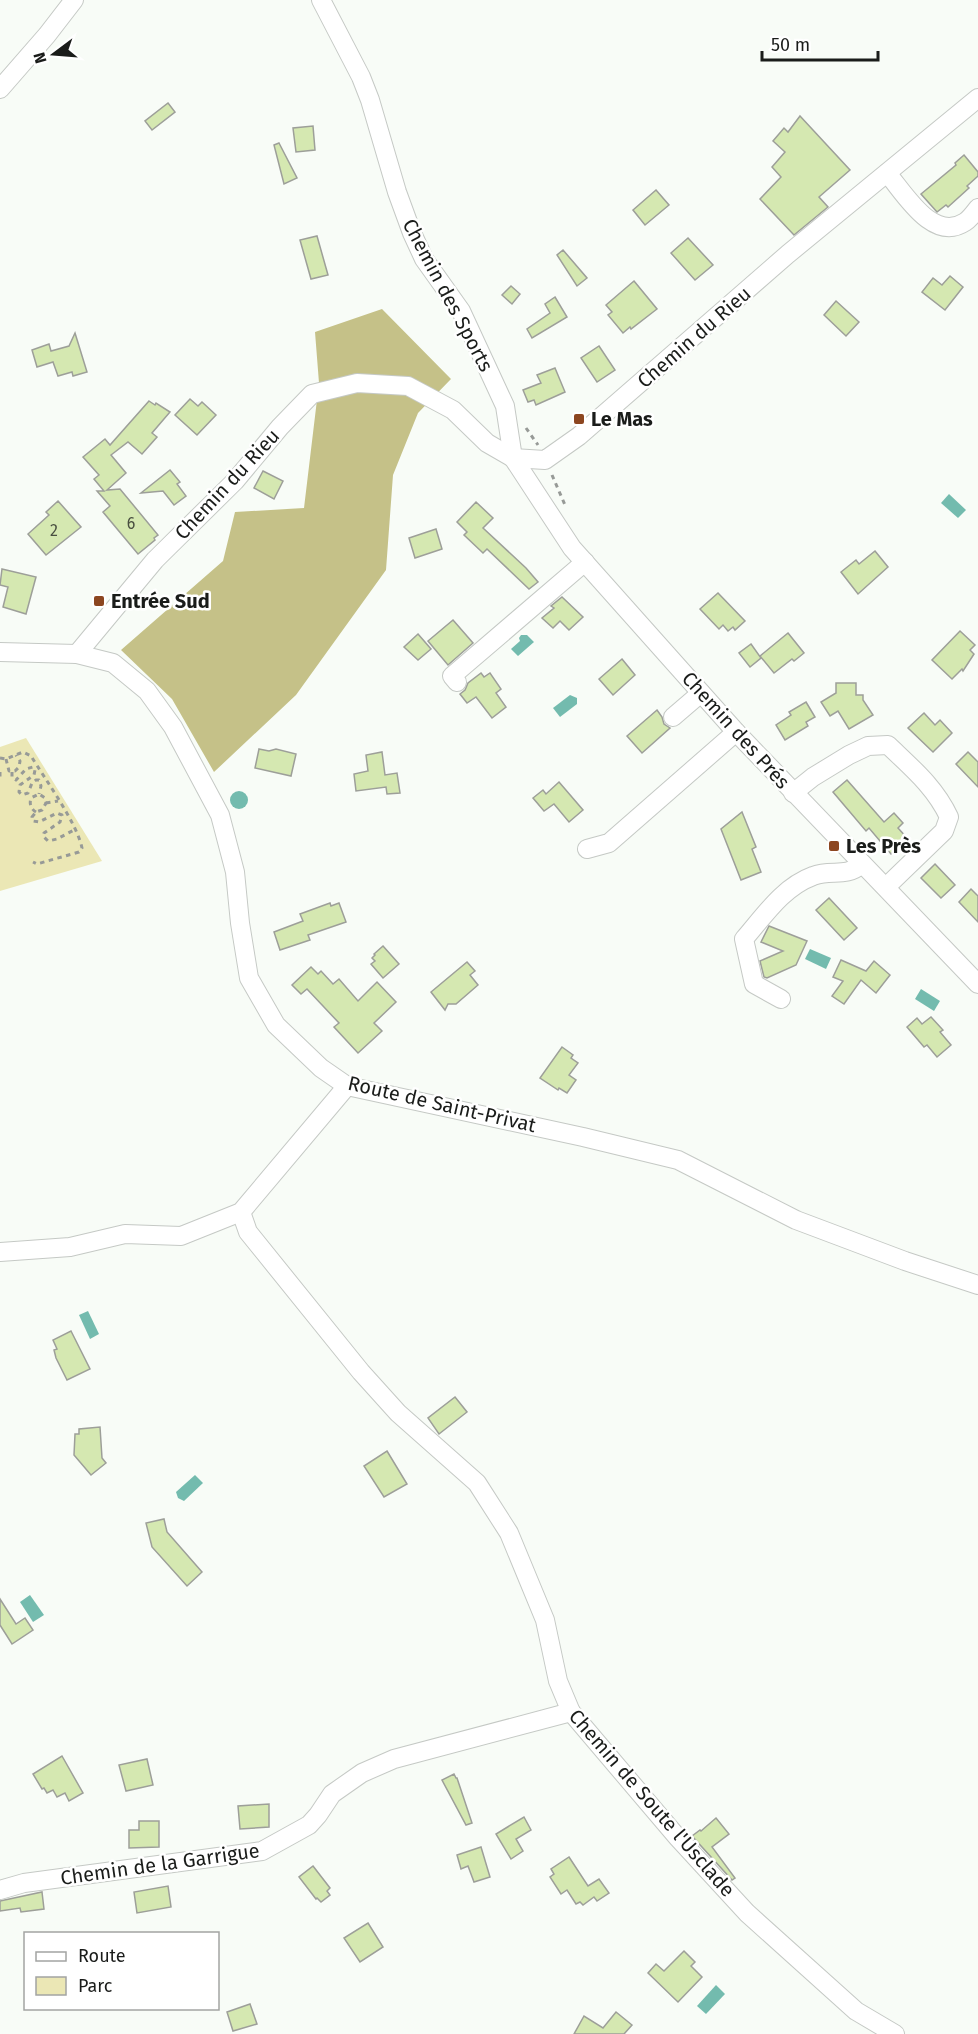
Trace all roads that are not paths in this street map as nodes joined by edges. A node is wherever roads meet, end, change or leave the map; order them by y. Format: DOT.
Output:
graph roads {
  1 [pos="74,0"];
  2 [pos="321,0"];
  3 [pos="0,89"];
  4 [pos="978,98"];
  5 [pos="887,172"];
  6 [pos="978,208"];
  7 [pos="513,458"];
  8 [pos="585,562"];
  9 [pos="0,652"];
  10 [pos="76,654"];
  11 [pos="457,682"];
  12 [pos="701,693"];
  13 [pos="673,717"];
  14 [pos="736,732"];
  15 [pos="793,793"];
  16 [pos="587,849"];
  17 [pos="862,864"];
  18 [pos="886,887"];
  19 [pos="978,984"];
  20 [pos="781,999"];
  21 [pos="347,1086"];
  22 [pos="241,1212"];
  23 [pos="0,1252"];
  24 [pos="978,1286"];
  25 [pos="571,1712"];
  26 [pos="0,1890"];
  27 [pos="895,2034"];
  1 -- 3 [label="street"];
  2 -- 7 [label="street, Chemin des Sports"];
  4 -- 5 [label="street, Chemin du Rieu"];
  5 -- 6 [label="street"];
  5 -- 7 [label="street, Chemin du Rieu"];
  7 -- 8 [label="street, Chemin des Prés"];
  7 -- 10 [label="street, Chemin du Rieu"];
  8 -- 11 [label="street"];
  8 -- 12 [label="street, Chemin des Prés"];
  9 -- 10 [label="street, Route de Saint-Privat"];
  10 -- 21 [label="street, Route de Saint-Privat"];
  12 -- 13 [label="street"];
  12 -- 14 [label="street, Chemin des Prés"];
  14 -- 15 [label="street, Chemin des Prés"];
  14 -- 16 [label="street"];
  15 -- 17 [label="street, Chemin des Prés"];
  15 -- 18 [label="street"];
  17 -- 18 [label="street, Chemin des Prés"];
  17 -- 20 [label="street"];
  18 -- 19 [label="street, Chemin des Prés"];
  21 -- 22 [label="street"];
  21 -- 24 [label="street, Route de Saint-Privat"];
  22 -- 23 [label="street"];
  22 -- 25 [label="street, Chemin de Soute l'Usclade"];
  25 -- 26 [label="street, Chemin de la Garrigue"];
  25 -- 27 [label="street, Chemin de Soute l'Usclade"];
}
